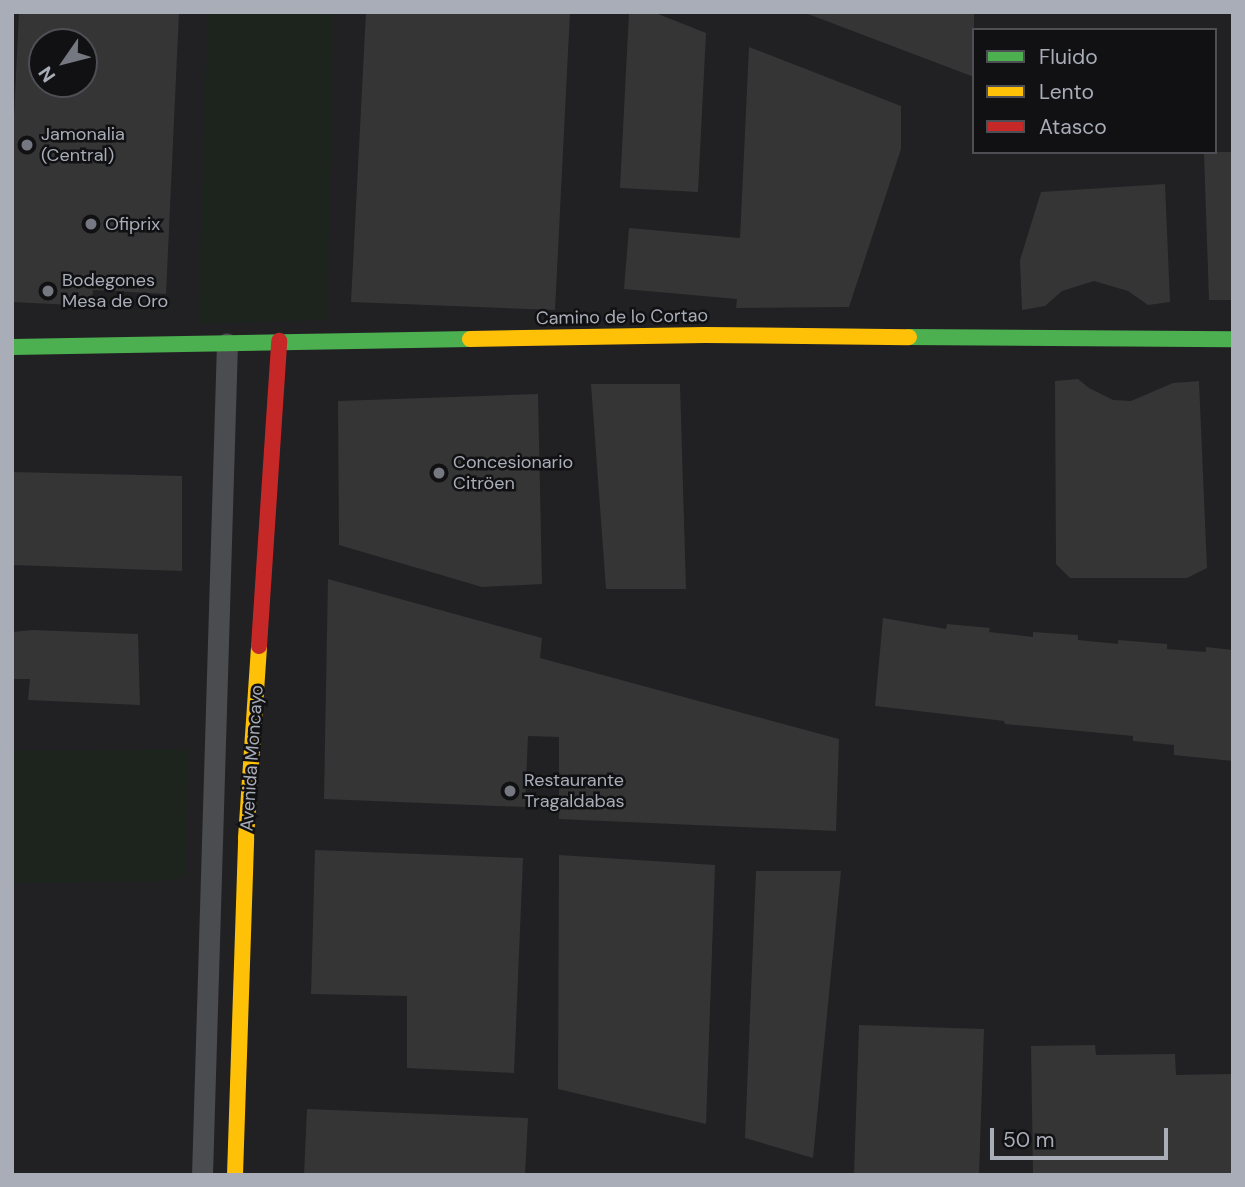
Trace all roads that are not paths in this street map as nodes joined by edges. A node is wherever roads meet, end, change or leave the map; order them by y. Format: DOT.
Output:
graph roads {
  1 [pos="1233,339"];
  2 [pos="279,341"];
  3 [pos="227,343"];
  4 [pos="12,347"];
  5 [pos="214,812"];
  6 [pos="247,816"];
  7 [pos="202,1175"];
  8 [pos="235,1175"];
  1 -- 2 [label="street, Camino de lo Cortao"];
  2 -- 3 [label="street, Camino de lo Cortao"];
  2 -- 6 [label="street, Avenida Moncayo"];
  3 -- 4 [label="street, Camino de lo Cortao"];
  3 -- 5 [label="street, Avenida Moncayo"];
  5 -- 6 [label="street"];
  5 -- 7 [label="street, Avenida Moncayo"];
  6 -- 8 [label="street, Avenida Moncayo"];
}
